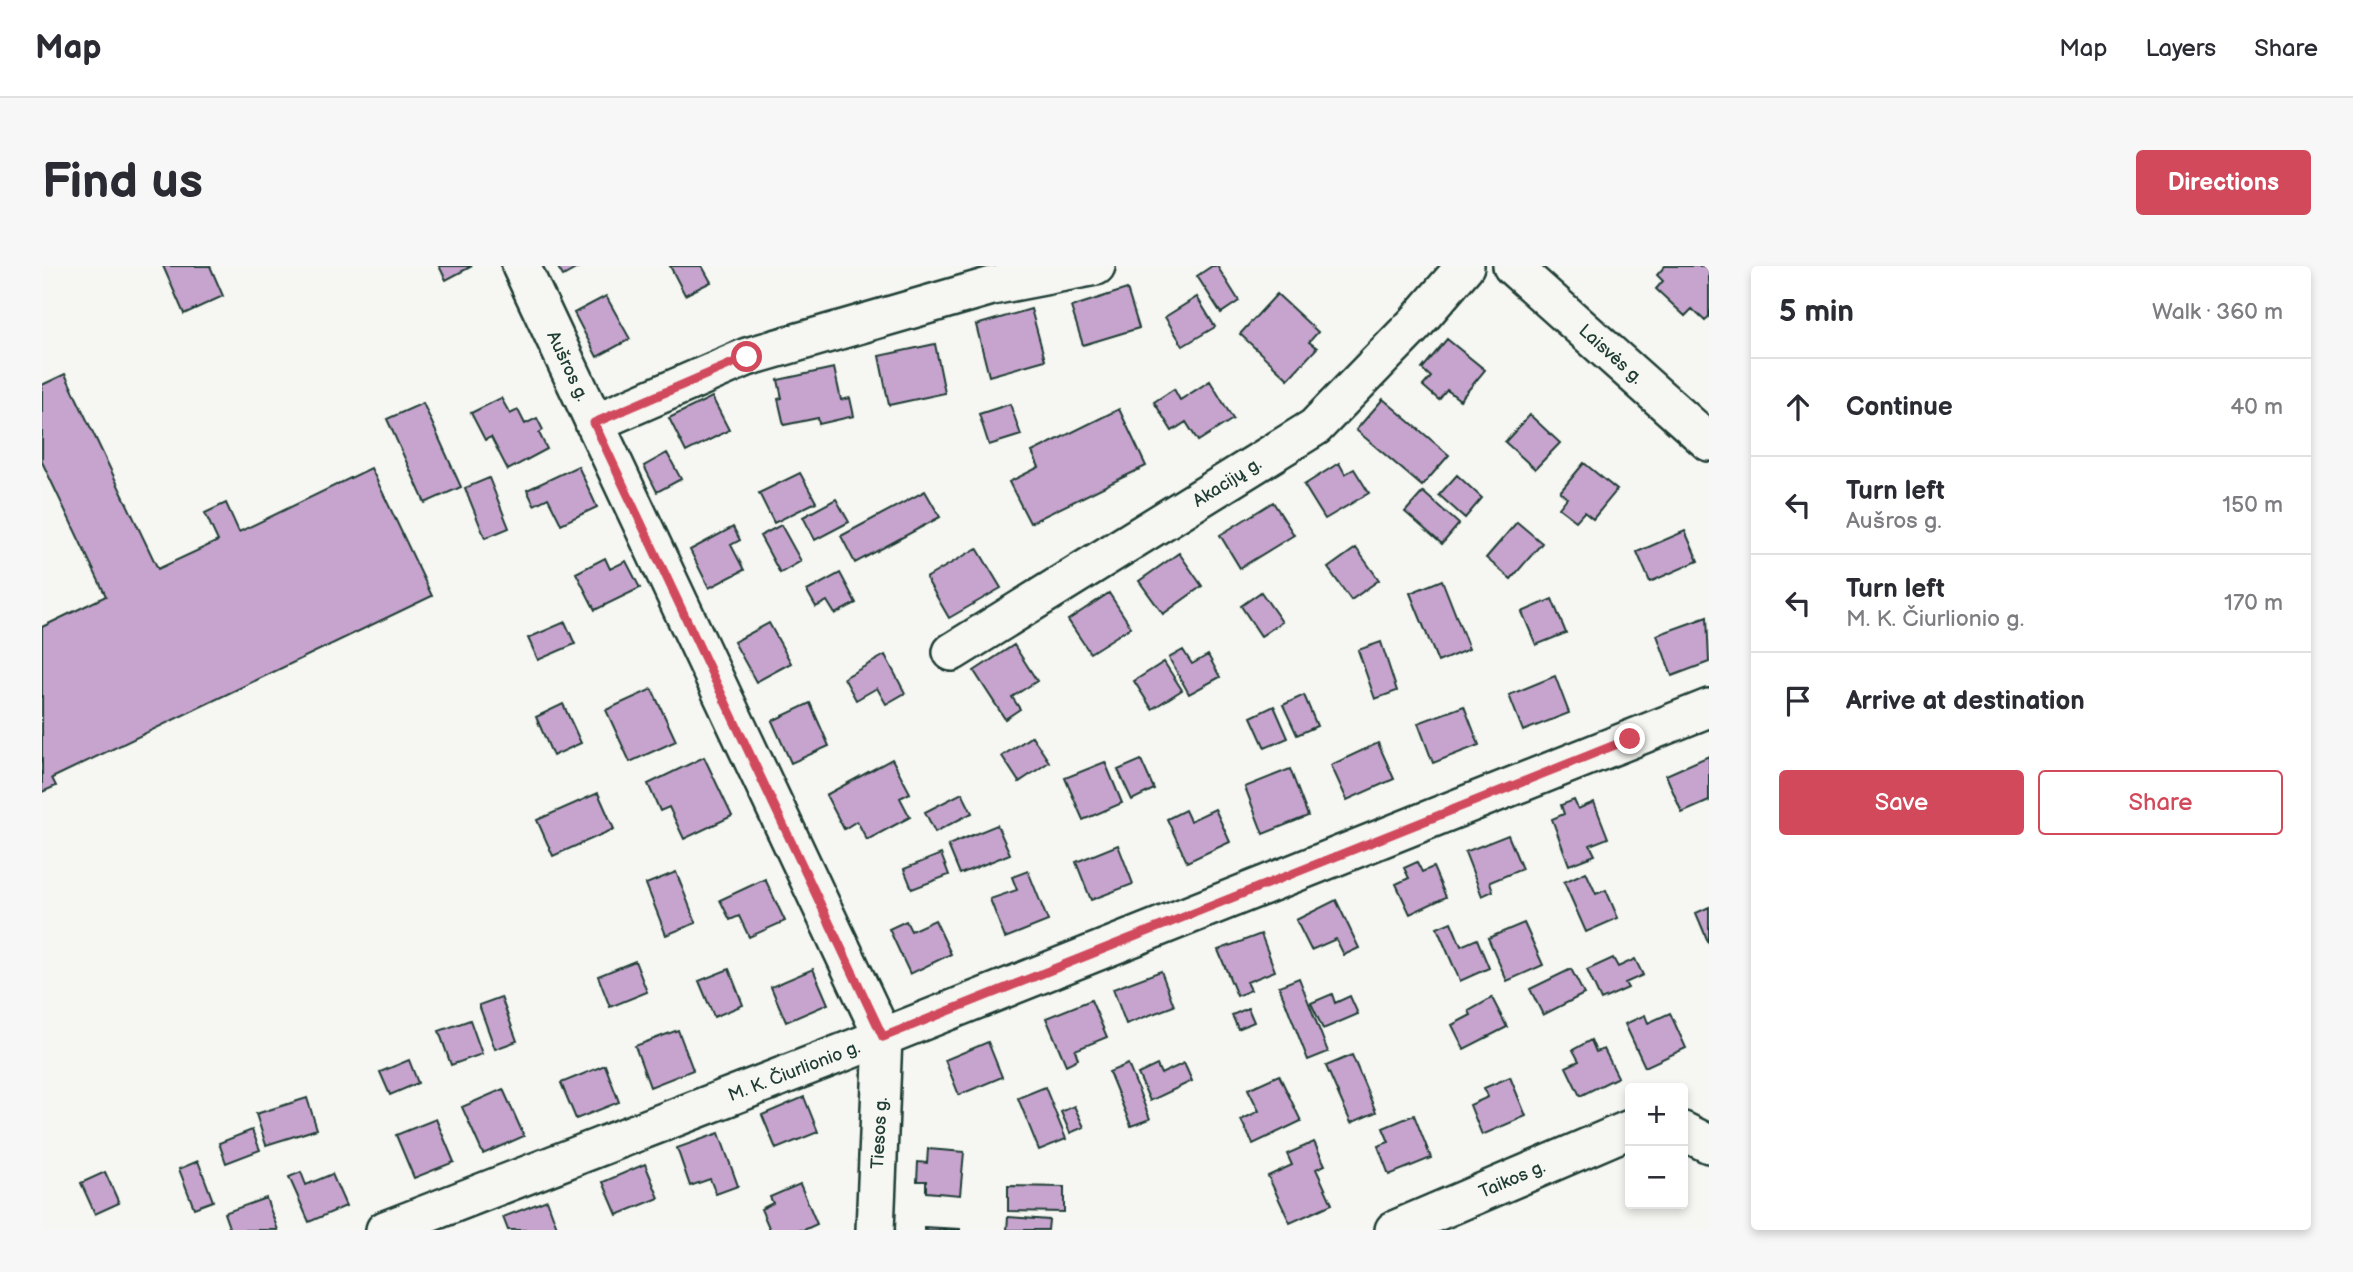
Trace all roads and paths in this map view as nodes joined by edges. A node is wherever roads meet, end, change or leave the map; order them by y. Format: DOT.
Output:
graph roads {
  1 [pos="521,266"];
  2 [pos="1096,266"];
  3 [pos="1465,266"];
  4 [pos="1512,266"];
  5 [pos="594,423"];
  6 [pos="1709,442"];
  7 [pos="952,652"];
  8 [pos="1709,708"];
  9 [pos="883,1037"];
  10 [pos="1625,1131"];
  11 [pos="1688,1134"];
  12 [pos="1709,1144"];
  13 [pos="385,1230"];
  14 [pos="875,1230"];
  15 [pos="1394,1230"];
  1 -- 5 [label="street, Aušros g."];
  2 -- 5 [label="street"];
  3 -- 7 [label="street, Akacijų g."];
  4 -- 6 [label="street, Laisvės g."];
  5 -- 9 [label="street, Aušros g."];
  8 -- 9 [label="street, M. K. Čiurlionio g."];
  9 -- 13 [label="street, M. K. Čiurlionio g."];
  9 -- 14 [label="street, Tiesos g."];
  10 -- 15 [label="street, Taikos g."];
  11 -- 12 [label="street"];
}
